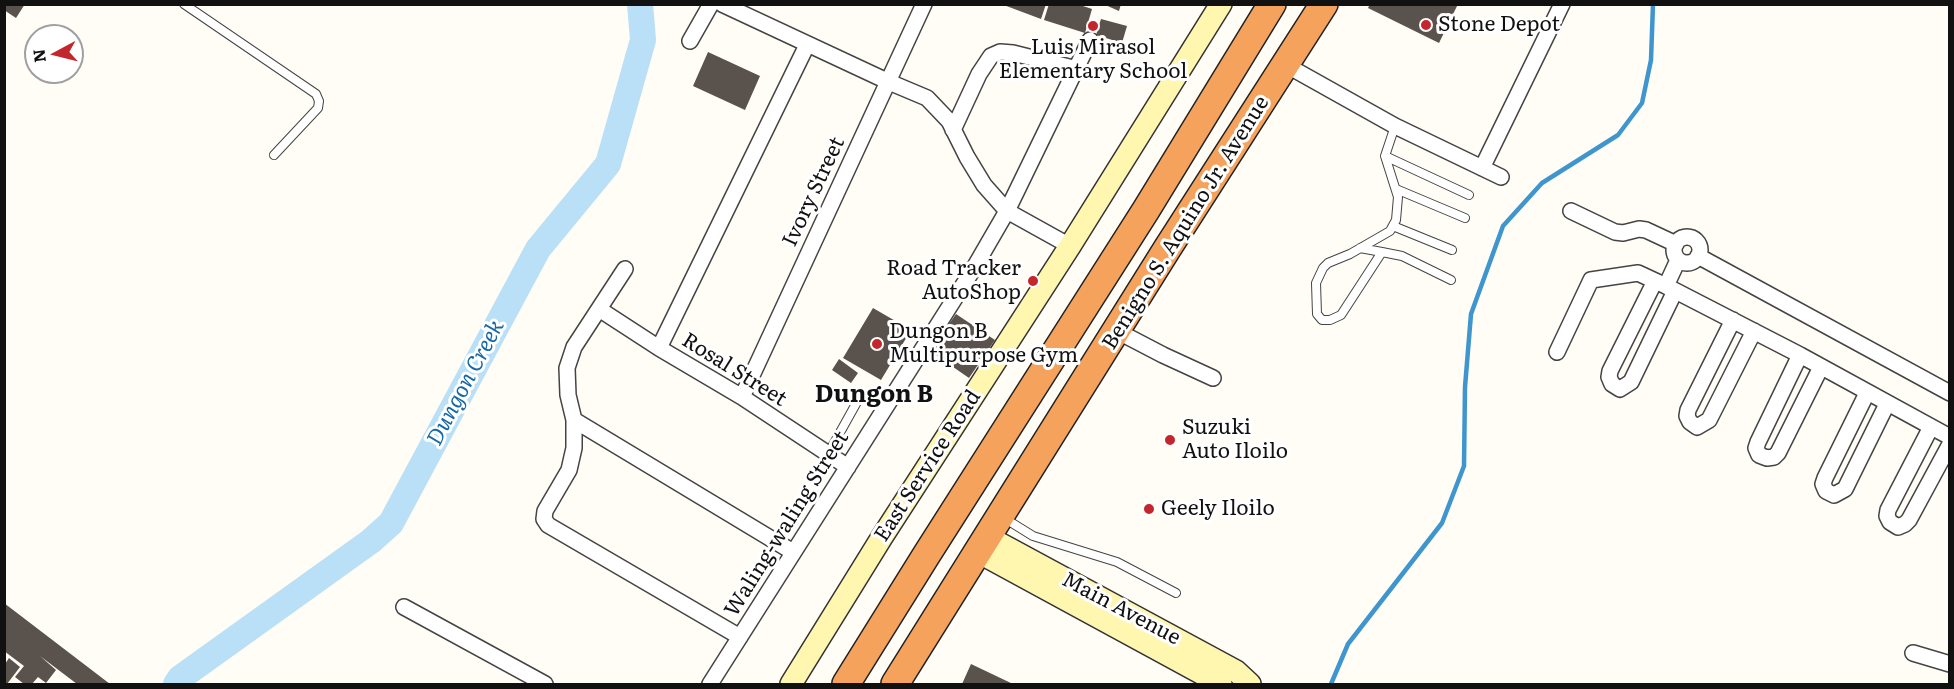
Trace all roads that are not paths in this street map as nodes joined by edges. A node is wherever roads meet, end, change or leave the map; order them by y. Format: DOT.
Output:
graph roads {
  1 [pos="184,4"];
  2 [pos="711,4"];
  3 [pos="722,4"];
  4 [pos="924,4"];
  5 [pos="1221,4"];
  6 [pos="1272,4"];
  7 [pos="1324,4"];
  8 [pos="1562,4"];
  9 [pos="690,40"];
  10 [pos="1090,40"];
  11 [pos="807,45"];
  12 [pos="1286,65"];
  13 [pos="1077,69"];
  14 [pos="889,82"];
  15 [pos="1395,126"];
  16 [pos="953,130"];
  17 [pos="274,155"];
  18 [pos="1385,156"];
  19 [pos="1482,168"];
  20 [pos="1501,177"];
  21 [pos="1396,189"];
  22 [pos="1469,195"];
  23 [pos="1007,211"];
  24 [pos="1571,211"];
  25 [pos="1465,218"];
  26 [pos="1136,225"];
  27 [pos="1394,226"];
  28 [pos="1676,244"];
  29 [pos="1070,246"];
  30 [pos="1360,248"];
  31 [pos="1167,249"];
  32 [pos="1452,250"];
  33 [pos="1382,252"];
  34 [pos="1698,256"];
  35 [pos="1678,260"];
  36 [pos="625,269"];
  37 [pos="1451,280"];
  38 [pos="1665,286"];
  39 [pos="599,309"];
  40 [pos="1733,320"];
  41 [pos="1117,331"];
  42 [pos="1754,331"];
  43 [pos="659,348"];
  44 [pos="1557,352"];
  45 [pos="1800,355"];
  46 [pos="1821,367"];
  47 [pos="1213,378"];
  48 [pos="862,393"];
  49 [pos="1867,393"];
  50 [pos="1950,393"];
  51 [pos="742,398"];
  52 [pos="1887,404"];
  53 [pos="574,420"];
  54 [pos="1930,427"];
  55 [pos="1950,437"];
  56 [pos="1950,444"];
  57 [pos="828,454"];
  58 [pos="848,467"];
  59 [pos="989,535"];
  60 [pos="793,552"];
  61 [pos="1176,593"];
  62 [pos="404,606"];
  63 [pos="740,637"];
  64 [pos="1913,653"];
  65 [pos="864,656"];
  66 [pos="1950,664"];
  67 [pos="897,682"];
  68 [pos="545,684"];
  69 [pos="710,684"];
  70 [pos="790,684"];
  71 [pos="846,684"];
  72 [pos="1221,684"];
  73 [pos="1250,684"];
  1 -- 17 [label="lane"];
  2 -- 9 [label="street"];
  3 -- 11 [label="street"];
  4 -- 14 [label="street, Ivory Street"];
  5 -- 29 [label="street, East Service Road"];
  6 -- 26 [label="highway, Benigno S. Aquino Jr. Avenue"];
  7 -- 12 [label="highway, Benigno S. Aquino Jr. Avenue"];
  8 -- 19 [label="street"];
  10 -- 13 [label="street, Waling-waling Street"];
  11 -- 14 [label="street"];
  11 -- 43 [label="street"];
  12 -- 15 [label="street"];
  12 -- 31 [label="highway, Benigno S. Aquino Jr. Avenue"];
  13 -- 16 [label="street"];
  13 -- 23 [label="street, Waling-waling Street"];
  14 -- 16 [label="street"];
  14 -- 51 [label="street, Ivory Street"];
  15 -- 18 [label="lane"];
  15 -- 19 [label="street"];
  16 -- 23 [label="street"];
  18 -- 21 [label="lane"];
  18 -- 22 [label="lane"];
  19 -- 20 [label="street"];
  21 -- 25 [label="lane"];
  21 -- 27 [label="lane"];
  23 -- 29 [label="street"];
  23 -- 58 [label="street, Waling-waling Street"];
  24 -- 28 [label="street"];
  26 -- 31 [label="highway"];
  26 -- 65 [label="highway, Benigno S. Aquino Jr. Avenue"];
  27 -- 30 [label="lane"];
  27 -- 32 [label="lane"];
  28 -- 34 [label="street"];
  28 -- 35 [label="street"];
  29 -- 70 [label="street, East Service Road"];
  30 -- 33 [label="lane"];
  30 -- 33 [label="lane"];
  31 -- 41 [label="highway, Benigno S. Aquino Jr. Avenue"];
  33 -- 37 [label="lane"];
  34 -- 35 [label="street"];
  34 -- 50 [label="street"];
  35 -- 38 [label="street"];
  36 -- 39 [label="street"];
  38 -- 38 [label="street"];
  38 -- 40 [label="street"];
  38 -- 44 [label="street"];
  39 -- 43 [label="street, Rosal Street"];
  39 -- 53 [label="street"];
  40 -- 42 [label="street"];
  40 -- 42 [label="street"];
  41 -- 47 [label="street"];
  41 -- 59 [label="highway, Benigno S. Aquino Jr. Avenue"];
  42 -- 45 [label="street"];
  43 -- 51 [label="street, Rosal Street"];
  45 -- 46 [label="street"];
  45 -- 46 [label="street"];
  46 -- 49 [label="street"];
  48 -- 57 [label="lane"];
  49 -- 52 [label="street"];
  49 -- 52 [label="street"];
  51 -- 57 [label="street, Rosal Street"];
  52 -- 54 [label="street"];
  53 -- 60 [label="street"];
  53 -- 63 [label="street"];
  54 -- 55 [label="street"];
  54 -- 56 [label="street"];
  57 -- 58 [label="street, Rosal Street"];
  58 -- 60 [label="street, Waling-waling Street"];
  59 -- 61 [label="lane"];
  59 -- 67 [label="highway, Benigno S. Aquino Jr. Avenue"];
  59 -- 72 [label="street, Main Avenue"];
  59 -- 73 [label="street, Main Avenue"];
  60 -- 63 [label="street, Waling-waling Street"];
  62 -- 68 [label="street"];
  63 -- 69 [label="street, Waling-waling Street"];
  64 -- 66 [label="street"];
  65 -- 67 [label="highway"];
  65 -- 71 [label="highway, Benigno S. Aquino Jr. Avenue"];
}
